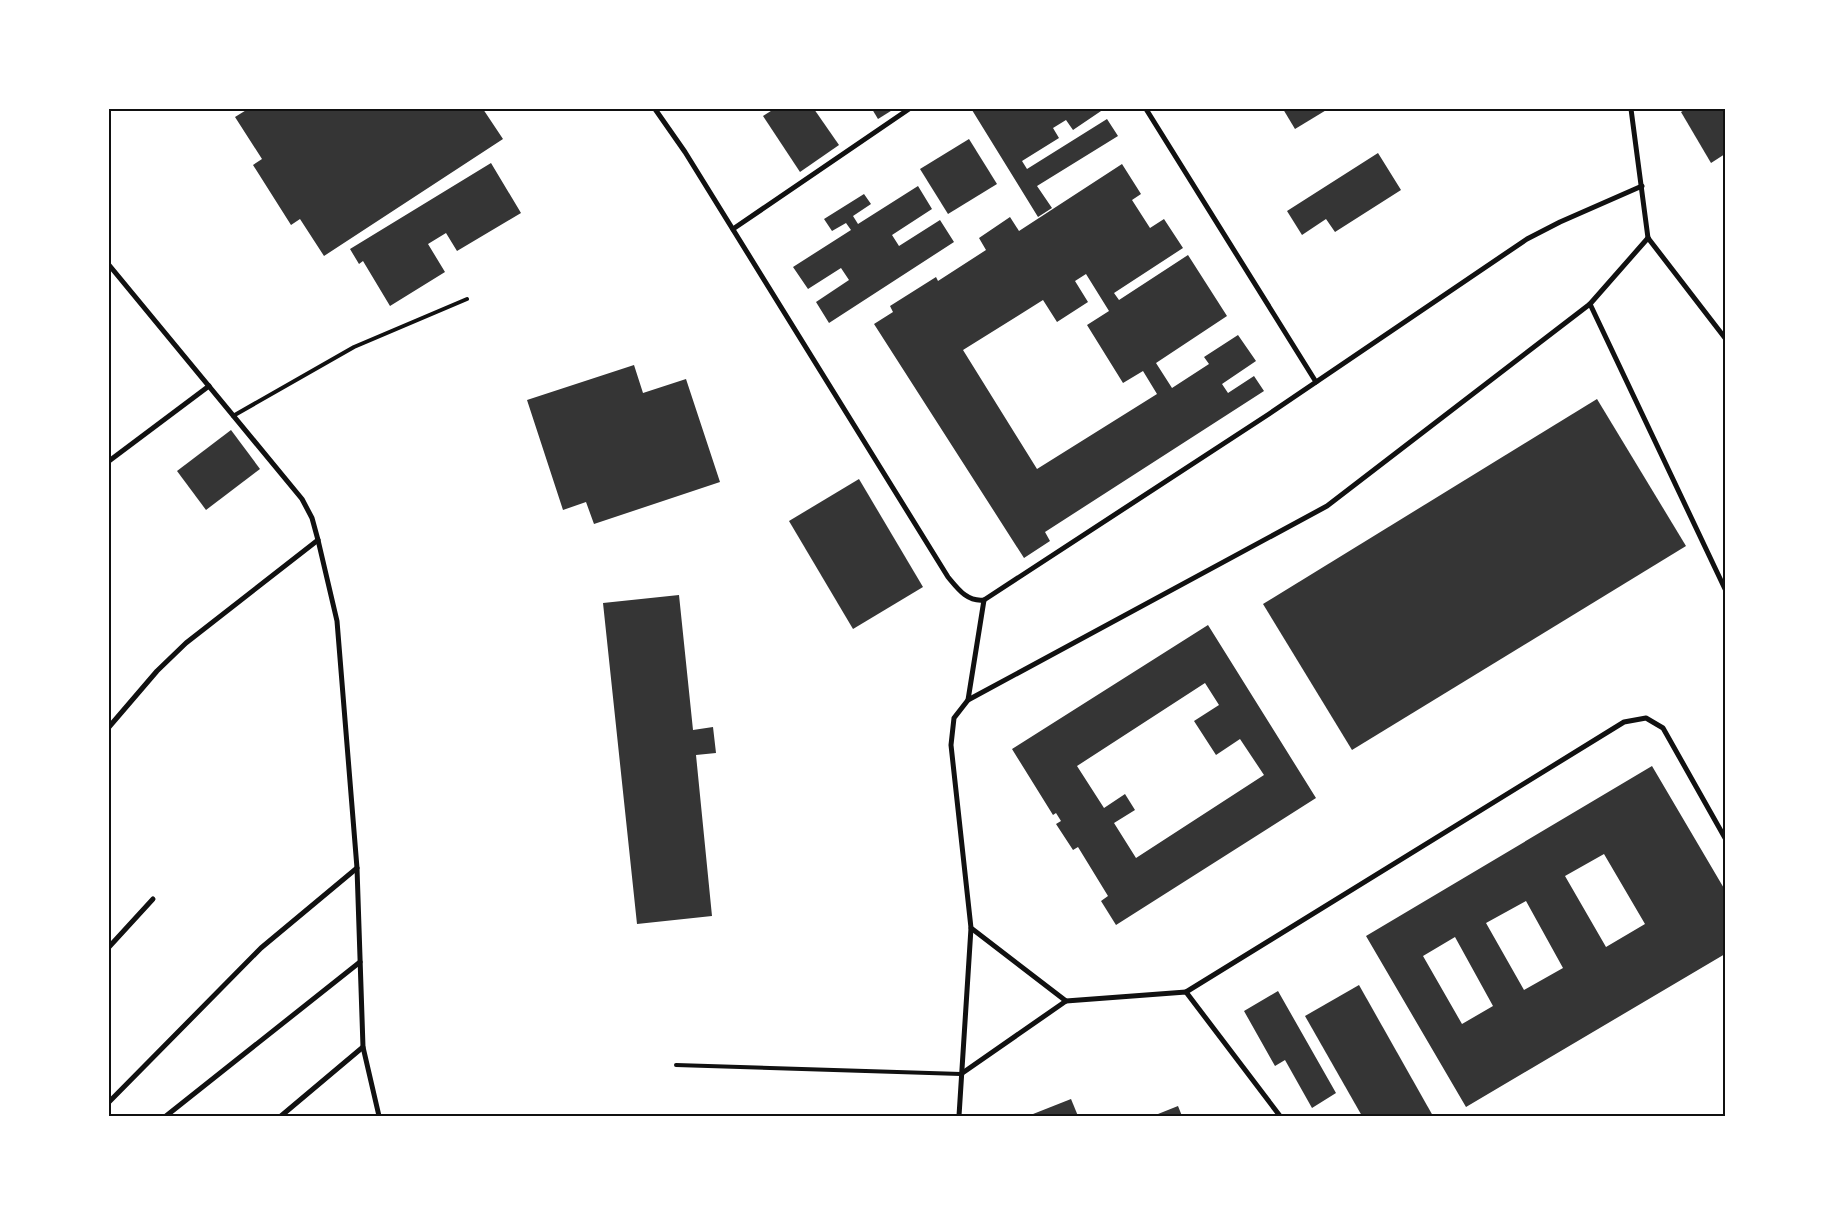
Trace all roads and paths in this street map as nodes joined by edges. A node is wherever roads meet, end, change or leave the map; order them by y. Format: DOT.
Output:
graph roads {
  1 [pos="656,109"];
  2 [pos="909,109"];
  3 [pos="1146,109"];
  4 [pos="1631,109"];
  5 [pos="1642,186"];
  6 [pos="733,229"];
  7 [pos="1648,238"];
  8 [pos="109,265"];
  9 [pos="466,299"];
  10 [pos="1590,304"];
  11 [pos="1725,338"];
  12 [pos="1316,382"];
  13 [pos="209,386"];
  14 [pos="234,416"];
  15 [pos="109,461"];
  16 [pos="318,540"];
  17 [pos="1725,589"];
  18 [pos="984,600"];
  19 [pos="968,700"];
  20 [pos="109,727"];
  21 [pos="1725,838"];
  22 [pos="357,868"];
  23 [pos="153,900"];
  24 [pos="971,928"];
  25 [pos="109,947"];
  26 [pos="360,962"];
  27 [pos="1186,992"];
  28 [pos="1066,1001"];
  29 [pos="363,1047"];
  30 [pos="676,1065"];
  31 [pos="961,1074"];
  32 [pos="109,1102"];
  33 [pos="166,1116"];
  34 [pos="281,1116"];
  35 [pos="379,1116"];
  36 [pos="959,1116"];
  37 [pos="1280,1116"];
  1 -- 6 [label="street"];
  2 -- 6 [label="street"];
  3 -- 12 [label="street"];
  4 -- 5 [label="street"];
  5 -- 7 [label="street"];
  5 -- 12 [label="street"];
  6 -- 18 [label="street"];
  7 -- 10 [label="street"];
  7 -- 11 [label="street"];
  8 -- 13 [label="street"];
  9 -- 14 [label="lane"];
  10 -- 17 [label="street"];
  10 -- 19 [label="street"];
  12 -- 18 [label="street"];
  13 -- 14 [label="street"];
  13 -- 15 [label="street"];
  14 -- 16 [label="street"];
  16 -- 20 [label="street"];
  16 -- 22 [label="street"];
  18 -- 19 [label="street"];
  19 -- 24 [label="street"];
  21 -- 27 [label="street"];
  22 -- 26 [label="street"];
  22 -- 32 [label="street"];
  23 -- 25 [label="street"];
  24 -- 28 [label="street"];
  24 -- 31 [label="street"];
  26 -- 29 [label="street"];
  26 -- 33 [label="street"];
  27 -- 28 [label="street"];
  27 -- 37 [label="street"];
  28 -- 31 [label="street"];
  29 -- 34 [label="street"];
  29 -- 35 [label="street"];
  30 -- 31 [label="lane"];
  31 -- 36 [label="street"];
}
